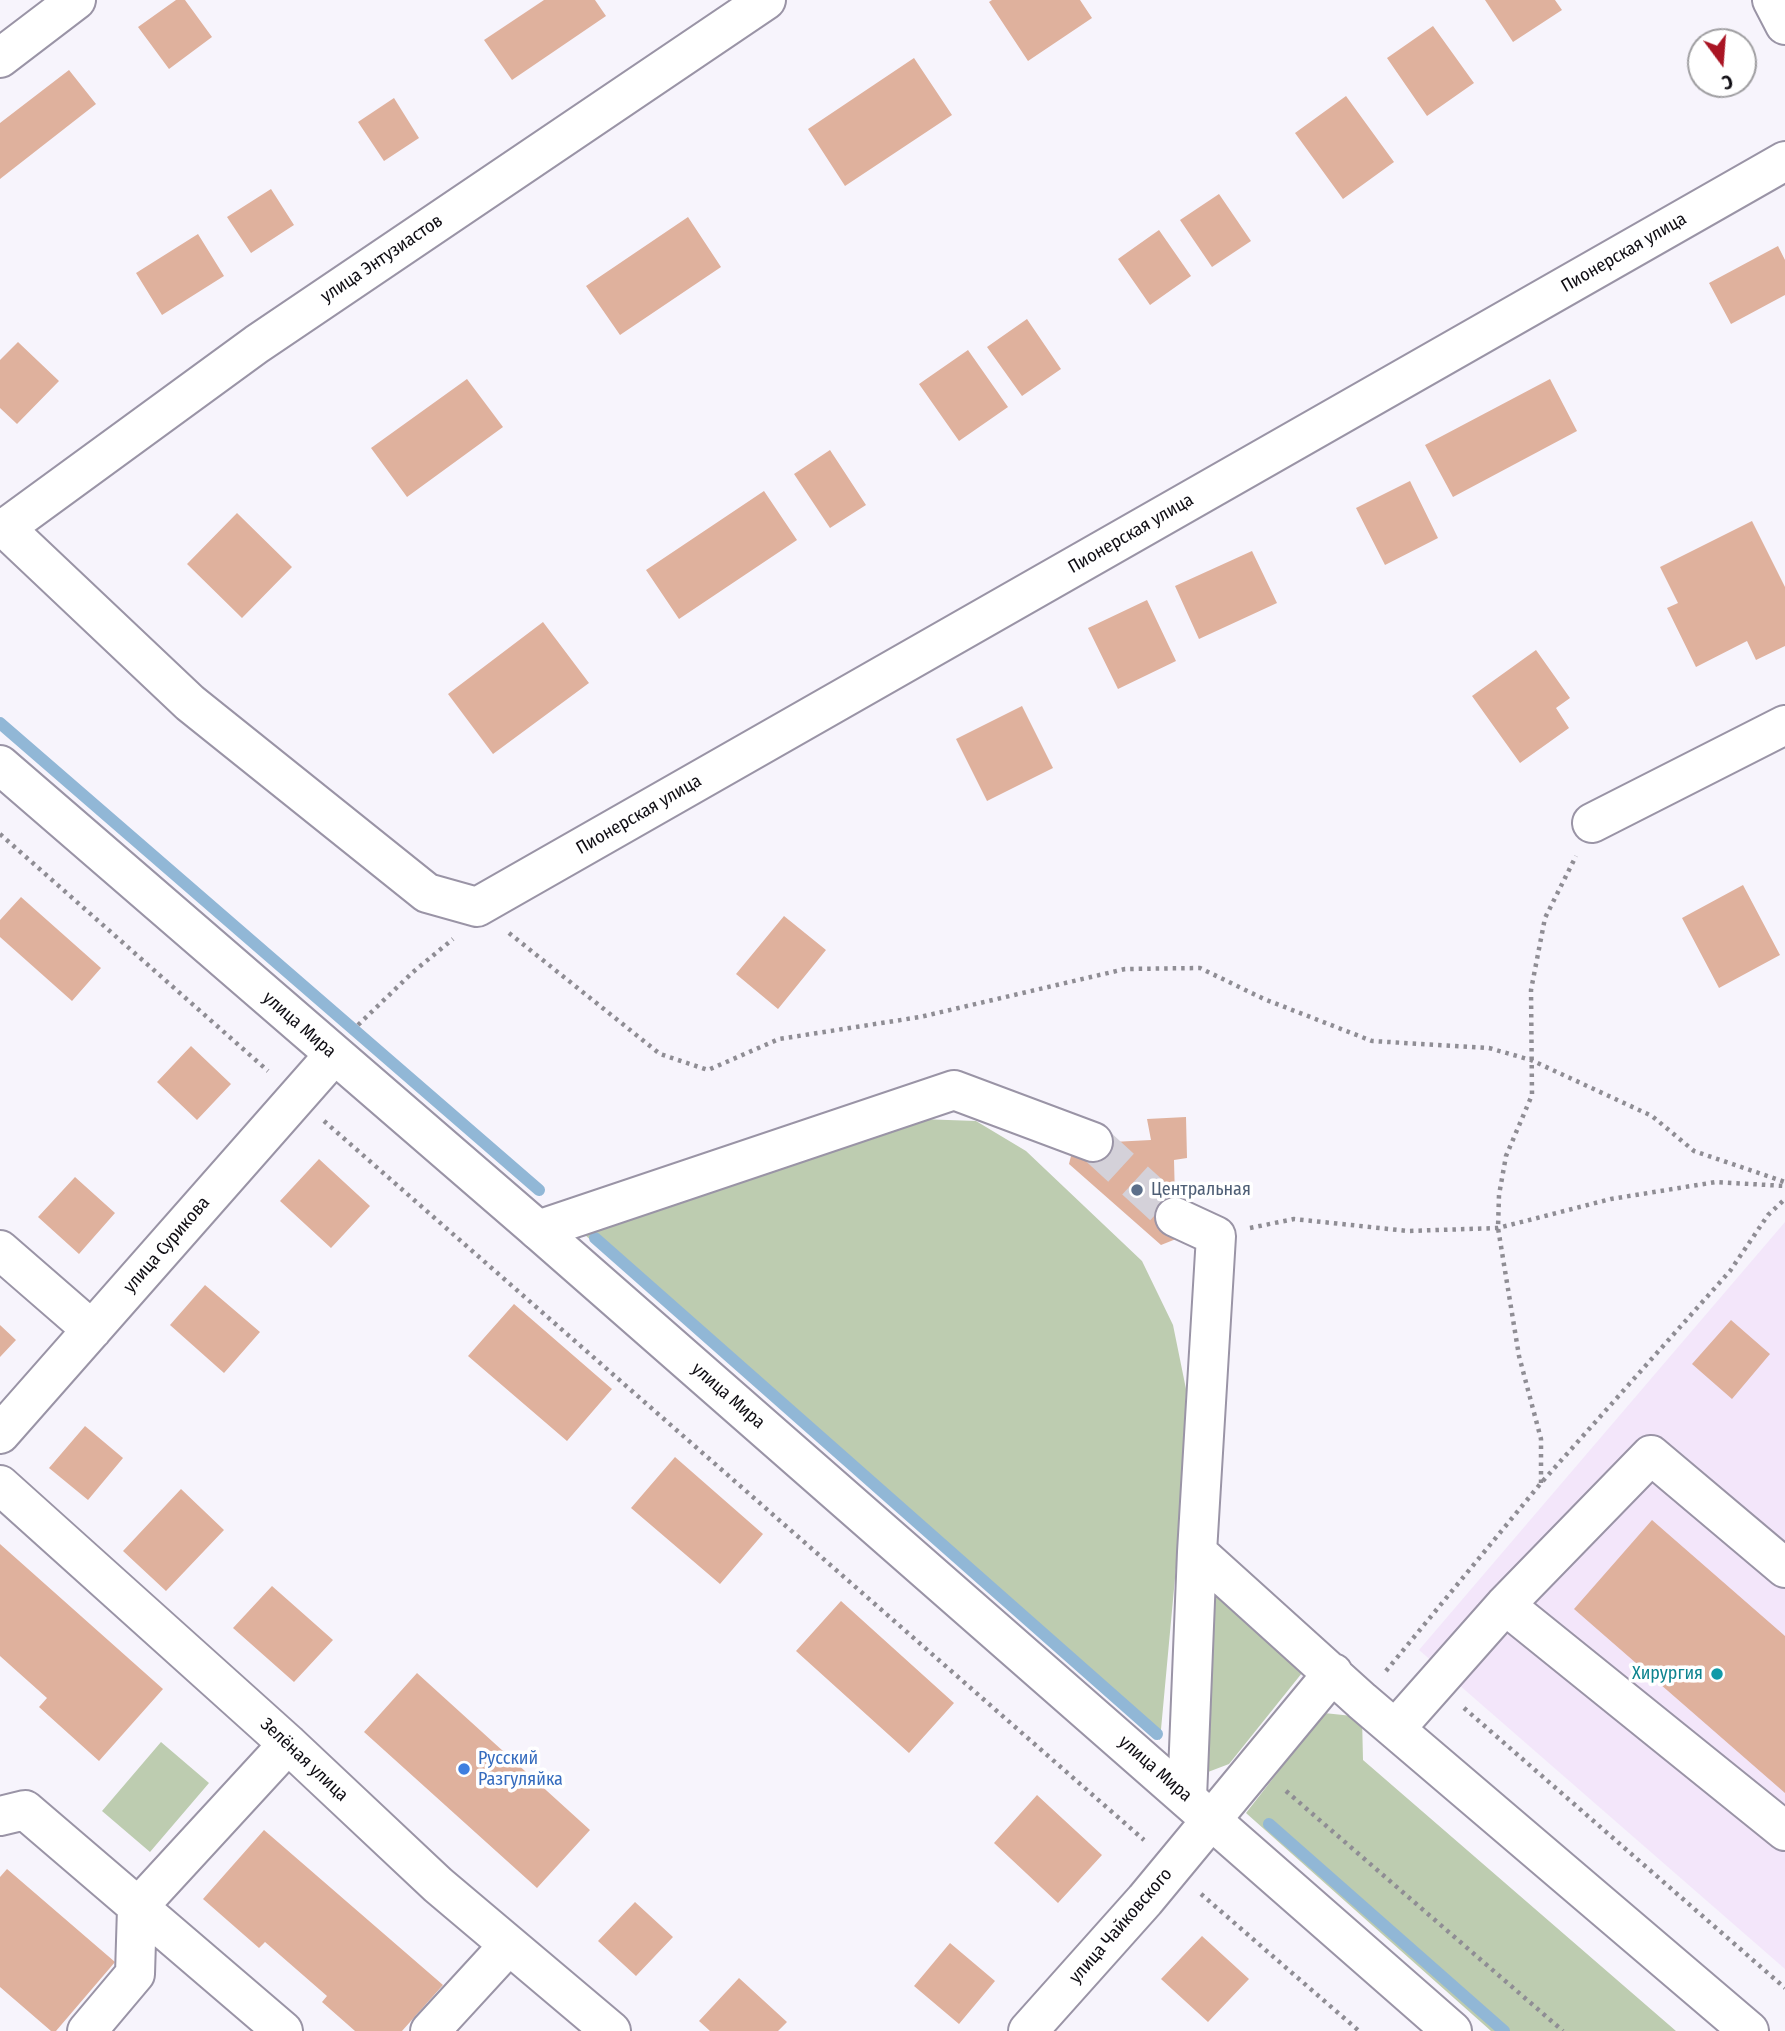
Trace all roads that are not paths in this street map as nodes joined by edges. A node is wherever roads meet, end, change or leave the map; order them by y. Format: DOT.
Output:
graph roads {
  1 [pos="76,0"];
  2 [pos="766,0"];
  3 [pos="1772,0"];
  4 [pos="1785,25"];
  5 [pos="0,58"];
  6 [pos="1785,161"];
  7 [pos="3,527"];
  8 [pos="1785,725"];
  9 [pos="0,765"];
  10 [pos="1592,823"];
  11 [pos="334,1055"];
  12 [pos="1093,1142"];
  13 [pos="1175,1217"];
  14 [pos="538,1230"];
  15 [pos="0,1250"];
  16 [pos="92,1330"];
  17 [pos="0,1434"];
  18 [pos="0,1485"];
  19 [pos="1197,1552"];
  20 [pos="1785,1568"];
  21 [pos="1505,1605"];
  22 [pos="1333,1673"];
  23 [pos="1396,1728"];
  24 [pos="288,1744"];
  25 [pos="1200,1808"];
  26 [pos="0,1816"];
  27 [pos="1785,1831"];
  28 [pos="137,1908"];
  29 [pos="509,1945"];
  30 [pos="597,2027"];
  31 [pos="87,2031"];
  32 [pos="283,2031"];
  33 [pos="430,2031"];
  34 [pos="1028,2031"];
  35 [pos="1452,2031"];
  36 [pos="1749,2031"];
  1 -- 5 [label="street"];
  2 -- 7 [label="street, улица Энтузиастов"];
  3 -- 4 [label="street"];
  6 -- 7 [label="street, Пионерская улица"];
  8 -- 10 [label="street"];
  9 -- 11 [label="street, улица Мира"];
  11 -- 14 [label="street, улица Мира"];
  11 -- 16 [label="street, улица Сурикова"];
  12 -- 14 [label="street"];
  13 -- 19 [label="street"];
  14 -- 25 [label="street, улица Мира"];
  15 -- 16 [label="street"];
  16 -- 17 [label="street, улица Сурикова"];
  18 -- 24 [label="street, Зелёная улица"];
  19 -- 22 [label="street"];
  19 -- 25 [label="street"];
  20 -- 21 [label="street"];
  21 -- 23 [label="street"];
  21 -- 27 [label="street"];
  22 -- 23 [label="street"];
  22 -- 25 [label="street, улица Чайковского"];
  23 -- 36 [label="street"];
  24 -- 28 [label="street"];
  24 -- 29 [label="street, Зелёная улица"];
  25 -- 34 [label="street, улица Чайковского"];
  25 -- 35 [label="street, улица Мира"];
  26 -- 28 [label="street"];
  28 -- 31 [label="street"];
  28 -- 32 [label="street"];
  29 -- 30 [label="street, Зелёная улица"];
  29 -- 33 [label="street"];
}
